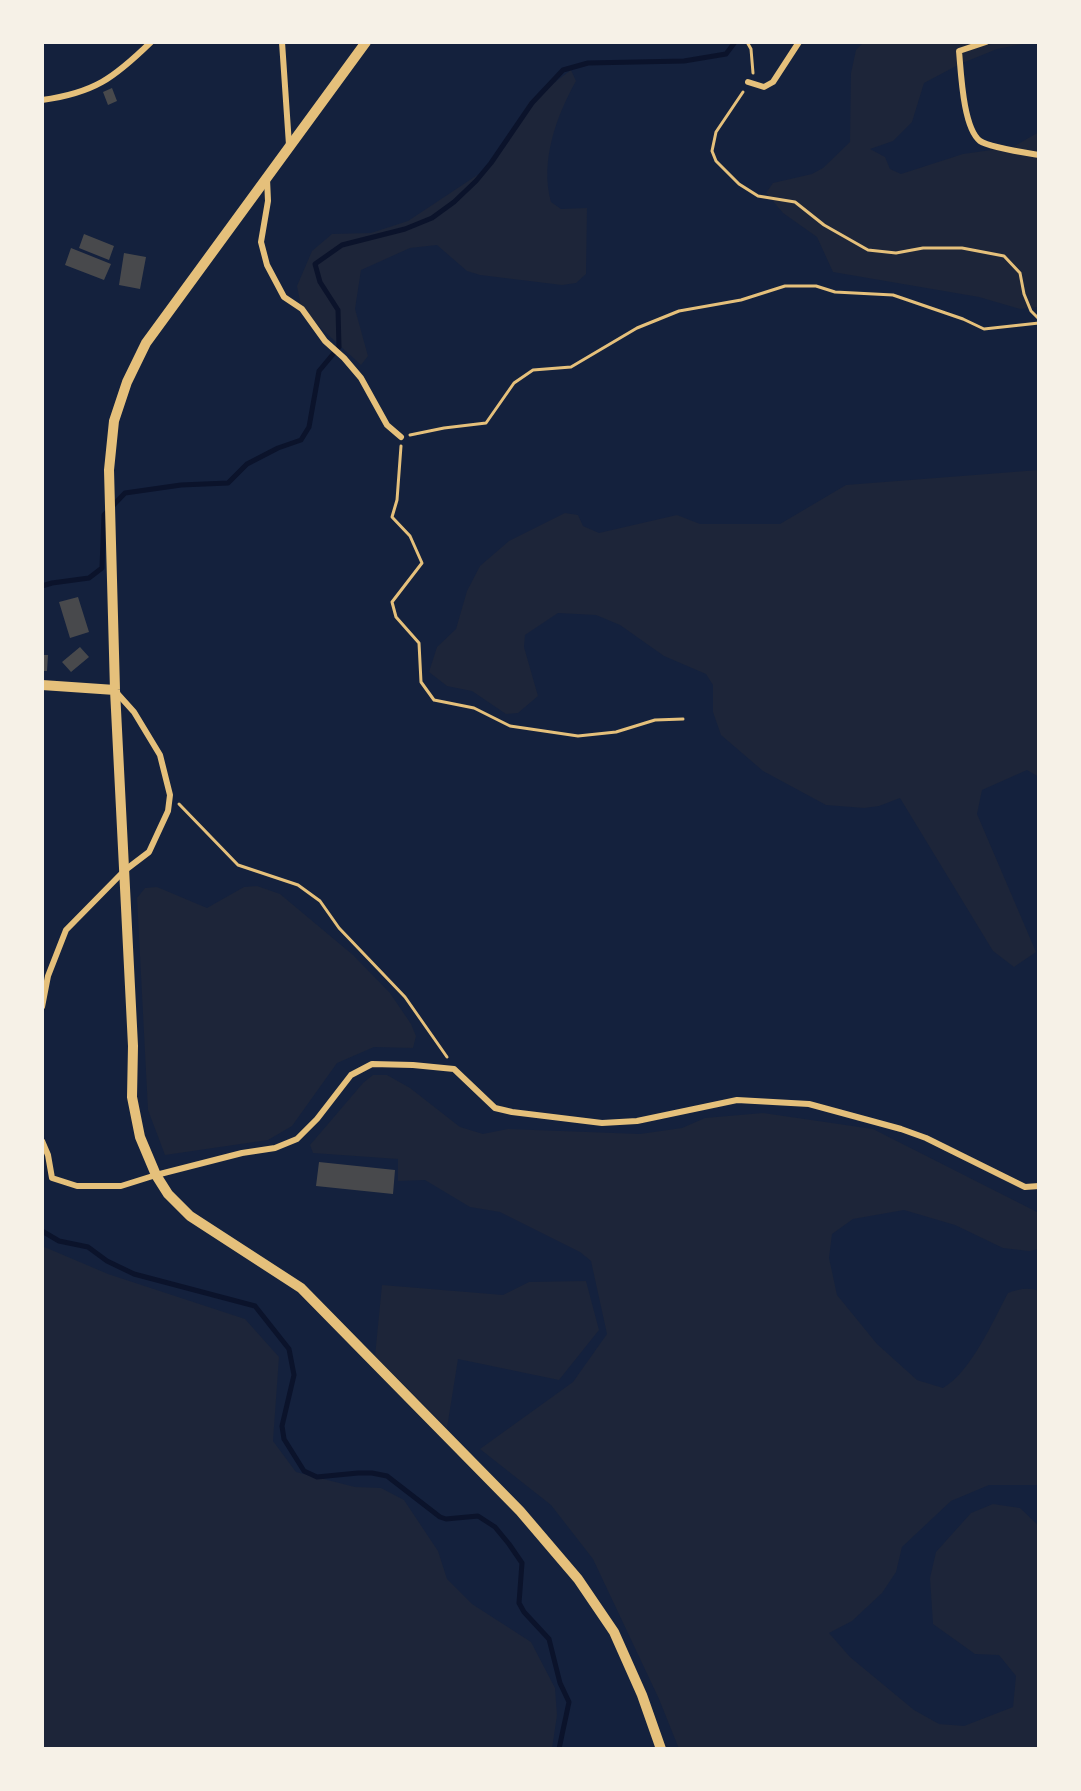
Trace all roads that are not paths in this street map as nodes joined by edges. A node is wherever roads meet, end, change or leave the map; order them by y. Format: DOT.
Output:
graph roads {
  1 [pos="151,42"];
  2 [pos="282,42"];
  3 [pos="366,42"];
  4 [pos="799,42"];
  5 [pos="986,42"];
  6 [pos="748,82"];
  7 [pos="42,100"];
  8 [pos="289,146"];
  9 [pos="1039,154"];
  10 [pos="267,176"];
  11 [pos="401,437"];
  12 [pos="42,686"];
  13 [pos="115,690"];
  14 [pos="124,871"];
  15 [pos="42,1006"];
  16 [pos="42,1141"];
  17 [pos="156,1175"];
  18 [pos="1039,1186"];
  19 [pos="661,1749"];
  1 -- 7 [label="street"];
  2 -- 8 [label="street"];
  3 -- 8 [label="street"];
  4 -- 6 [label="street"];
  5 -- 9 [label="street"];
  8 -- 10 [label="street"];
  10 -- 11 [label="street"];
  10 -- 13 [label="street"];
  12 -- 13 [label="street"];
  13 -- 14 [label="street"];
  13 -- 14 [label="street"];
  14 -- 15 [label="street"];
  14 -- 17 [label="street"];
  16 -- 17 [label="street"];
  17 -- 18 [label="street"];
  17 -- 19 [label="street"];
}
